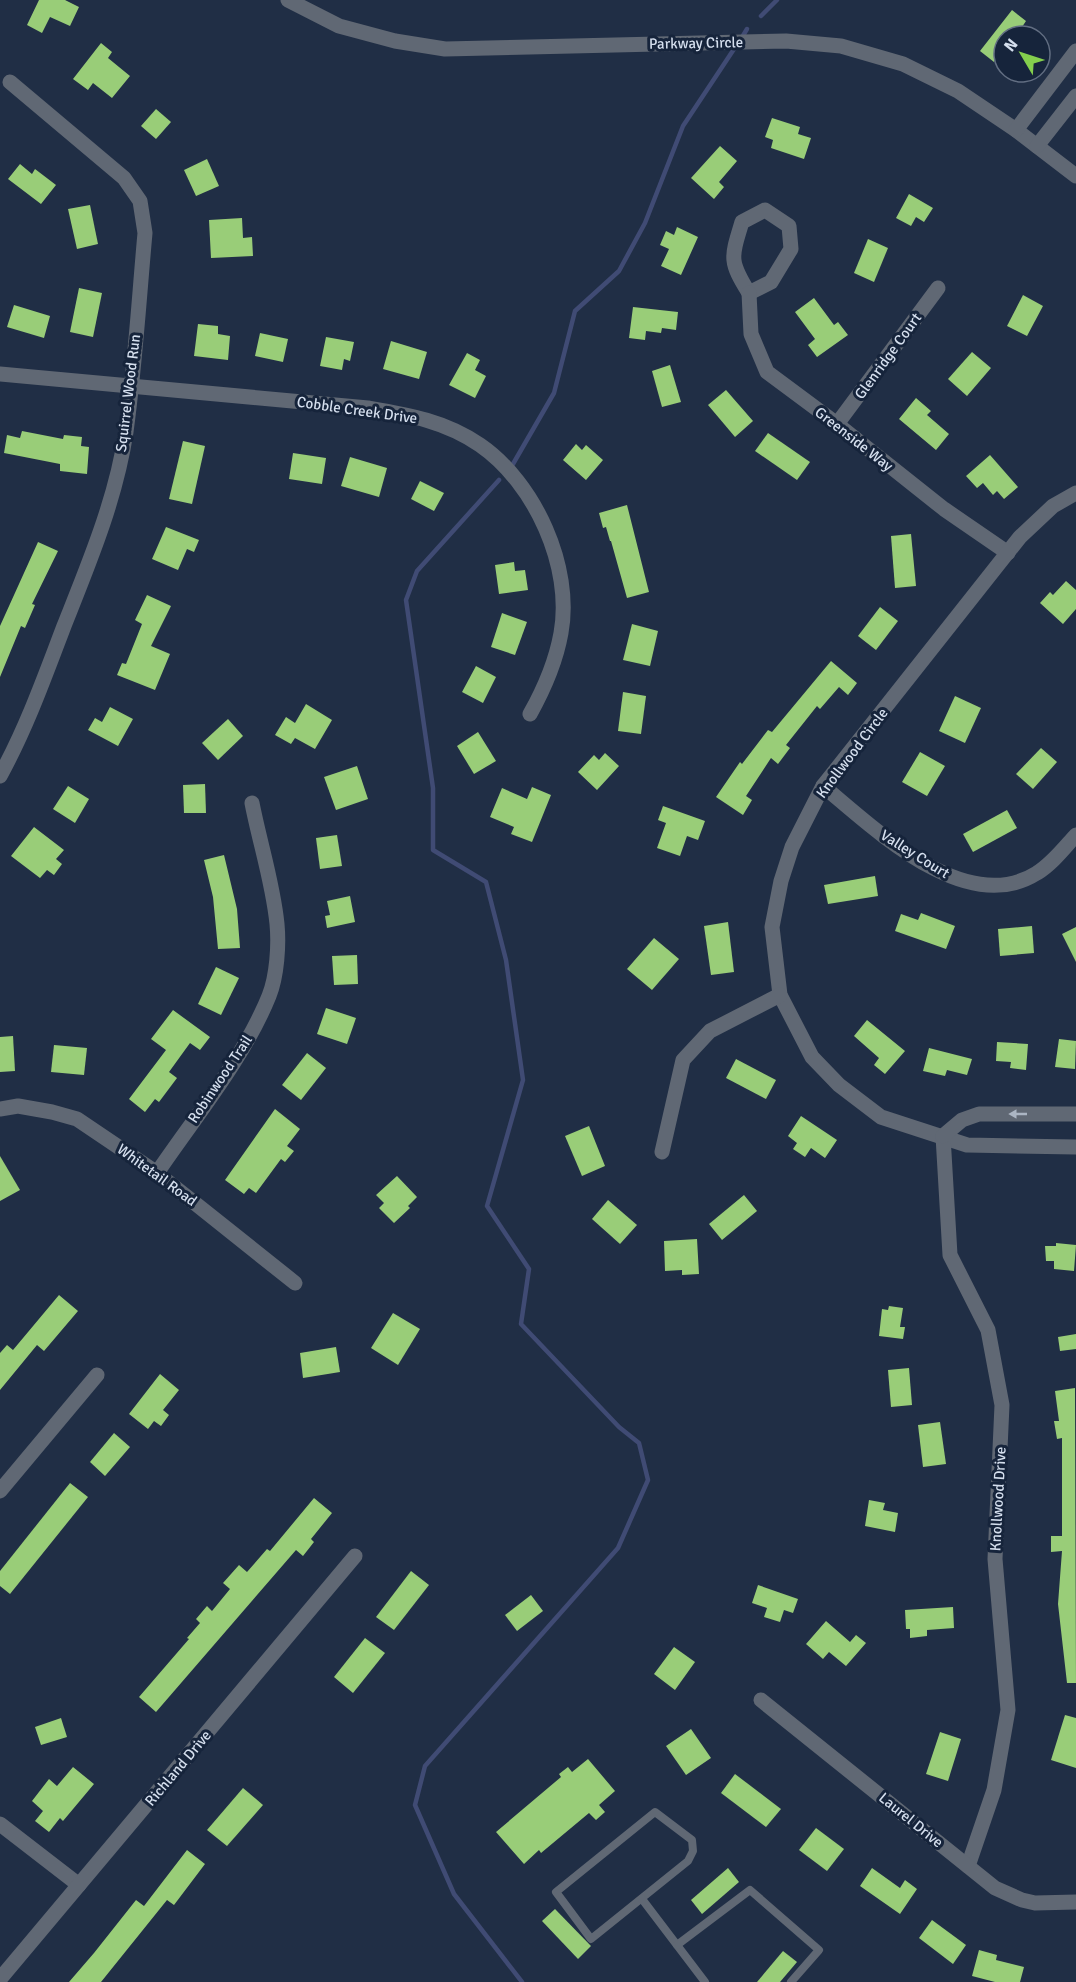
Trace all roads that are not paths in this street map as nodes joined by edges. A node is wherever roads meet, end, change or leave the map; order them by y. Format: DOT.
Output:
graph roads {
  1 [pos="288,0"];
  2 [pos="1076,51"];
  3 [pos="10,82"];
  4 [pos="1076,96"];
  5 [pos="1016,130"];
  6 [pos="1037,146"];
  7 [pos="1076,176"];
  8 [pos="938,288"];
  9 [pos="749,293"];
  10 [pos="0,374"];
  11 [pos="130,385"];
  12 [pos="837,424"];
  13 [pos="1076,493"];
  14 [pos="1008,553"];
  15 [pos="530,714"];
  16 [pos="0,776"];
  17 [pos="824,786"];
  18 [pos="252,803"];
  19 [pos="1076,834"];
  20 [pos="780,995"];
  21 [pos="0,1109"];
  22 [pos="1076,1114"];
  23 [pos="944,1136"];
  24 [pos="1076,1147"];
  25 [pos="662,1152"];
  26 [pos="157,1173"];
  27 [pos="296,1283"];
  28 [pos="97,1375"];
  29 [pos="0,1491"];
  30 [pos="355,1556"];
  31 [pos="761,1700"];
  32 [pos="0,1824"];
  33 [pos="968,1866"];
  34 [pos="79,1886"];
  35 [pos="642,1899"];
  36 [pos="1076,1902"];
  37 [pos="676,1945"];
  38 [pos="0,1979"];
  39 [pos="705,1982"];
  40 [pos="791,1982"];
  1 -- 5 [label="street, Parkway Circle"];
  2 -- 5 [label="street"];
  3 -- 11 [label="street, Squirrel Wood Run"];
  4 -- 6 [label="street"];
  5 -- 6 [label="street, Parkway Circle"];
  6 -- 7 [label="street, Parkway Circle"];
  8 -- 12 [label="street, Glenridge Court"];
  9 -- 9 [label="street"];
  9 -- 12 [label="street, Greenside Way"];
  10 -- 11 [label="street, Cobble Creek Drive"];
  11 -- 15 [label="street, Cobble Creek Drive"];
  11 -- 16 [label="street, Squirrel Wood Run"];
  12 -- 14 [label="street, Greenside Way"];
  13 -- 14 [label="street, Knollwood Circle"];
  14 -- 17 [label="street, Knollwood Circle"];
  17 -- 19 [label="street, Valley Court"];
  17 -- 20 [label="street, Knollwood Circle"];
  18 -- 26 [label="street, Robinwood Trail"];
  20 -- 23 [label="street, Knollwood Circle"];
  20 -- 25 [label="street"];
  21 -- 26 [label="street, Whitetail Road"];
  22 -- 23 [label="street, one-way"];
  23 -- 24 [label="street, Knollwood Circle"];
  23 -- 33 [label="street, Knollwood Drive"];
  26 -- 27 [label="street, Whitetail Road"];
  28 -- 29 [label="street"];
  30 -- 34 [label="street, Richland Drive"];
  31 -- 33 [label="street, Laurel Drive"];
  32 -- 34 [label="street"];
  33 -- 36 [label="street, Laurel Drive"];
  34 -- 38 [label="street, Richland Drive"];
  35 -- 35 [label="lane"];
  35 -- 37 [label="lane"];
  37 -- 39 [label="lane"];
  37 -- 40 [label="lane"];
}
